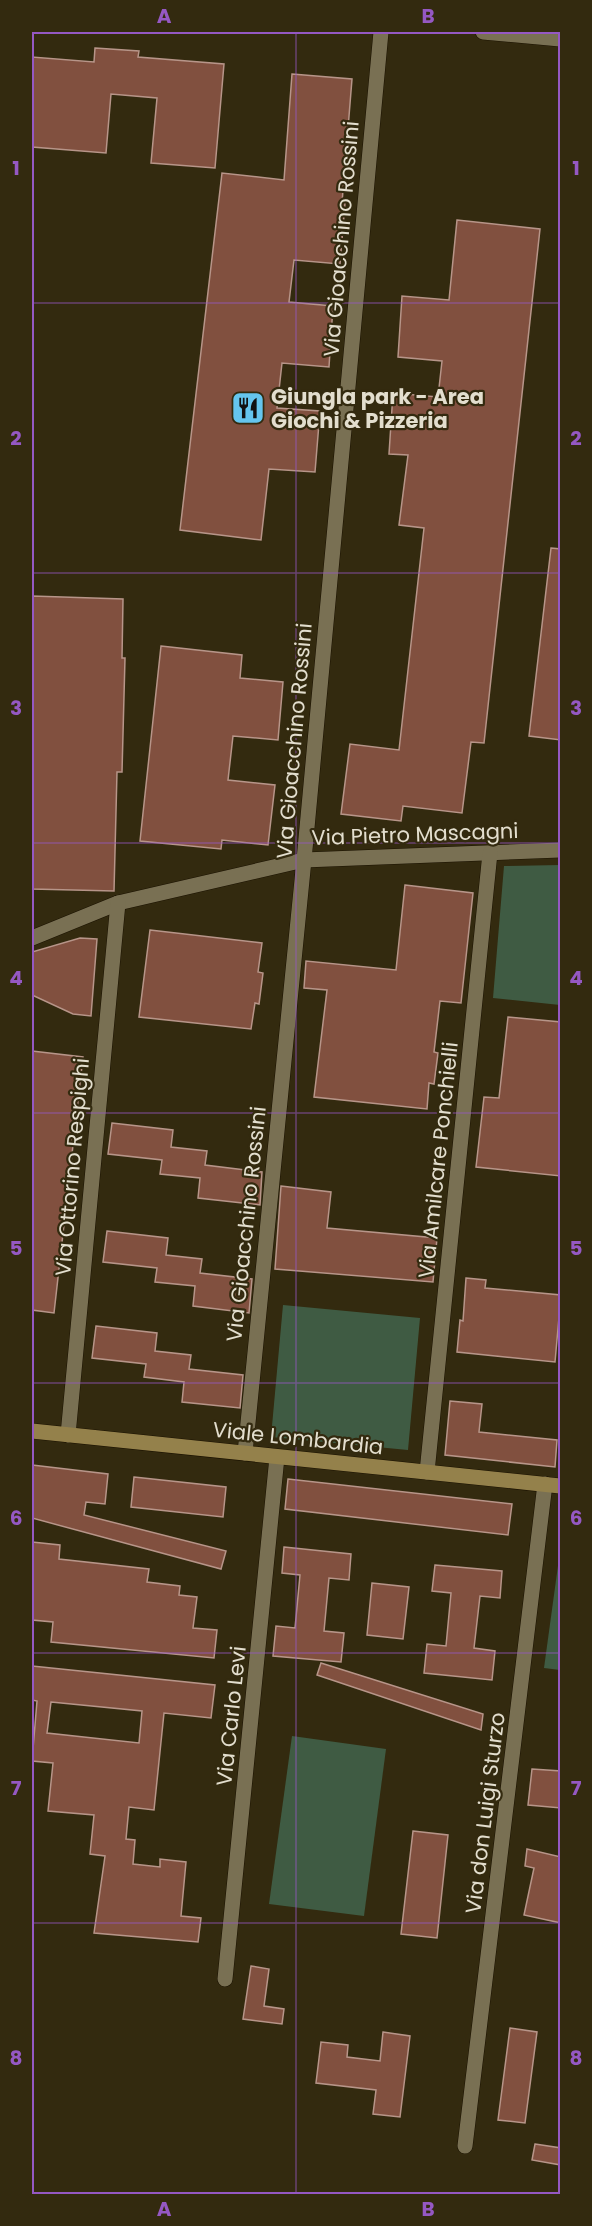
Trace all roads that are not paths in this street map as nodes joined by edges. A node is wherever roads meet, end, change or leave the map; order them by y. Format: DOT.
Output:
graph roads {
  1 [pos="381,32"];
  2 [pos="483,32"];
  3 [pos="561,39"];
  4 [pos="561,850"];
  5 [pos="490,853"];
  6 [pos="304,860"];
  7 [pos="118,903"];
  8 [pos="32,938"];
  9 [pos="32,1431"];
  10 [pos="68,1435"];
  11 [pos="245,1453"];
  12 [pos="277,1457"];
  13 [pos="427,1472"];
  14 [pos="545,1484"];
  15 [pos="561,1486"];
  16 [pos="225,1979"];
  17 [pos="465,2146"];
  1 -- 6 [label="street, Via Gioacchino Rossini"];
  2 -- 3 [label="street"];
  4 -- 5 [label="street, Via Pietro Mascagni"];
  5 -- 6 [label="street, Via Pietro Mascagni"];
  5 -- 13 [label="street, Via Amilcare Ponchielli"];
  6 -- 7 [label="street, Via Pietro Mascagni"];
  6 -- 11 [label="street, Via Gioacchino Rossini"];
  7 -- 8 [label="street, Via Pietro Mascagni"];
  7 -- 10 [label="street, Via Ottorino Respighi"];
  9 -- 10 [label="street, Viale Lombardia"];
  10 -- 11 [label="street, Viale Lombardia"];
  11 -- 12 [label="street, Viale Lombardia"];
  12 -- 13 [label="street, Viale Lombardia"];
  12 -- 16 [label="street, Via Carlo Levi"];
  13 -- 14 [label="street, Viale Lombardia"];
  14 -- 15 [label="street, Viale Lombardia"];
  14 -- 17 [label="street, Via don Luigi Sturzo"];
}
